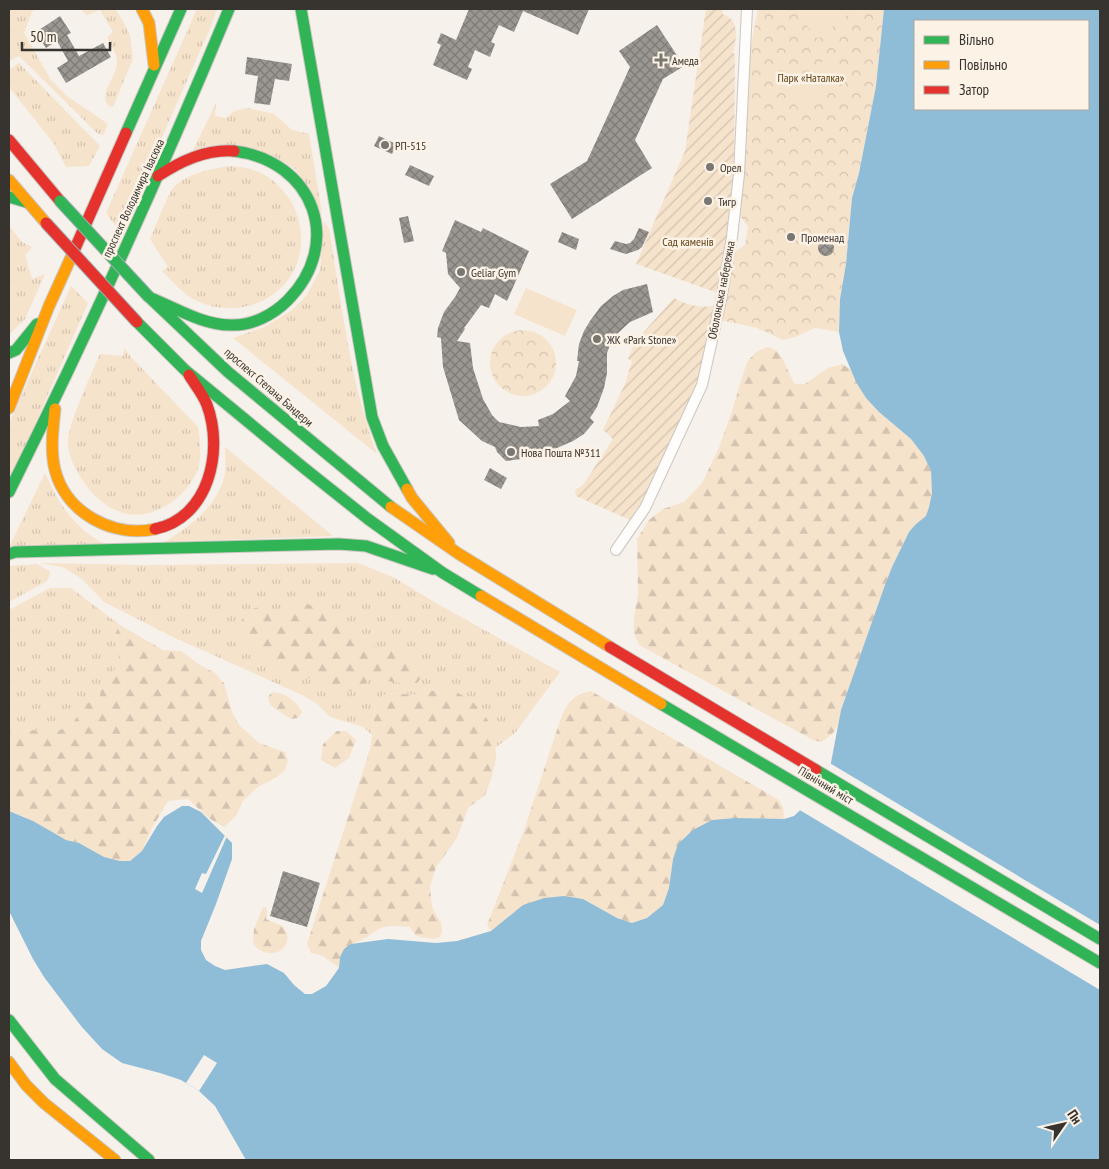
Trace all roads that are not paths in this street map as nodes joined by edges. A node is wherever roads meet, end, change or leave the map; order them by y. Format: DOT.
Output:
graph roads {
  1 [pos="142,9"];
  2 [pos="181,9"];
  3 [pos="229,9"];
  4 [pos="302,9"];
  5 [pos="747,9"];
  6 [pos="154,68"];
  7 [pos="9,140"];
  8 [pos="158,176"];
  9 [pos="9,180"];
  10 [pos="9,197"];
  11 [pos="26,202"];
  12 [pos="149,297"];
  13 [pos="49,306"];
  14 [pos="9,353"];
  15 [pos="185,370"];
  16 [pos="57,397"];
  17 [pos="9,408"];
  18 [pos="9,492"];
  19 [pos="616,550"];
  20 [pos="9,554"];
  21 [pos="459,554"];
  22 [pos="443,572"];
  23 [pos="548,611"];
  24 [pos="1100,939"];
  25 [pos="1100,963"];
  26 [pos="9,1020"];
  27 [pos="9,1062"];
  28 [pos="115,1160"];
  29 [pos="149,1160"];
  1 -- 6 [label="main road"];
  2 -- 6 [label="main road"];
  3 -- 8 [label="main road, проспект Володимира Івасюка"];
  4 -- 21 [label="main road"];
  5 -- 19 [label="street, Оболонська набережна"];
  6 -- 13 [label="main road"];
  7 -- 12 [label="main road, проспект Степана Бандери, bridge"];
  8 -- 12 [label="main road"];
  8 -- 16 [label="main road, проспект Володимира Івасюка"];
  9 -- 11 [label="main road"];
  10 -- 11 [label="main road"];
  11 -- 15 [label="main road, bridge"];
  12 -- 21 [label="main road, проспект Степана Бандери"];
  13 -- 14 [label="main road"];
  13 -- 17 [label="main road"];
  15 -- 16 [label="main road"];
  15 -- 22 [label="main road"];
  16 -- 18 [label="main road"];
  20 -- 22 [label="main road"];
  21 -- 23 [label="main road, проспект Степана Бандери"];
  22 -- 25 [label="main road, Північний міст"];
  23 -- 24 [label="main road, Північний міст"];
  26 -- 29 [label="main road"];
  27 -- 28 [label="main road"];
}
